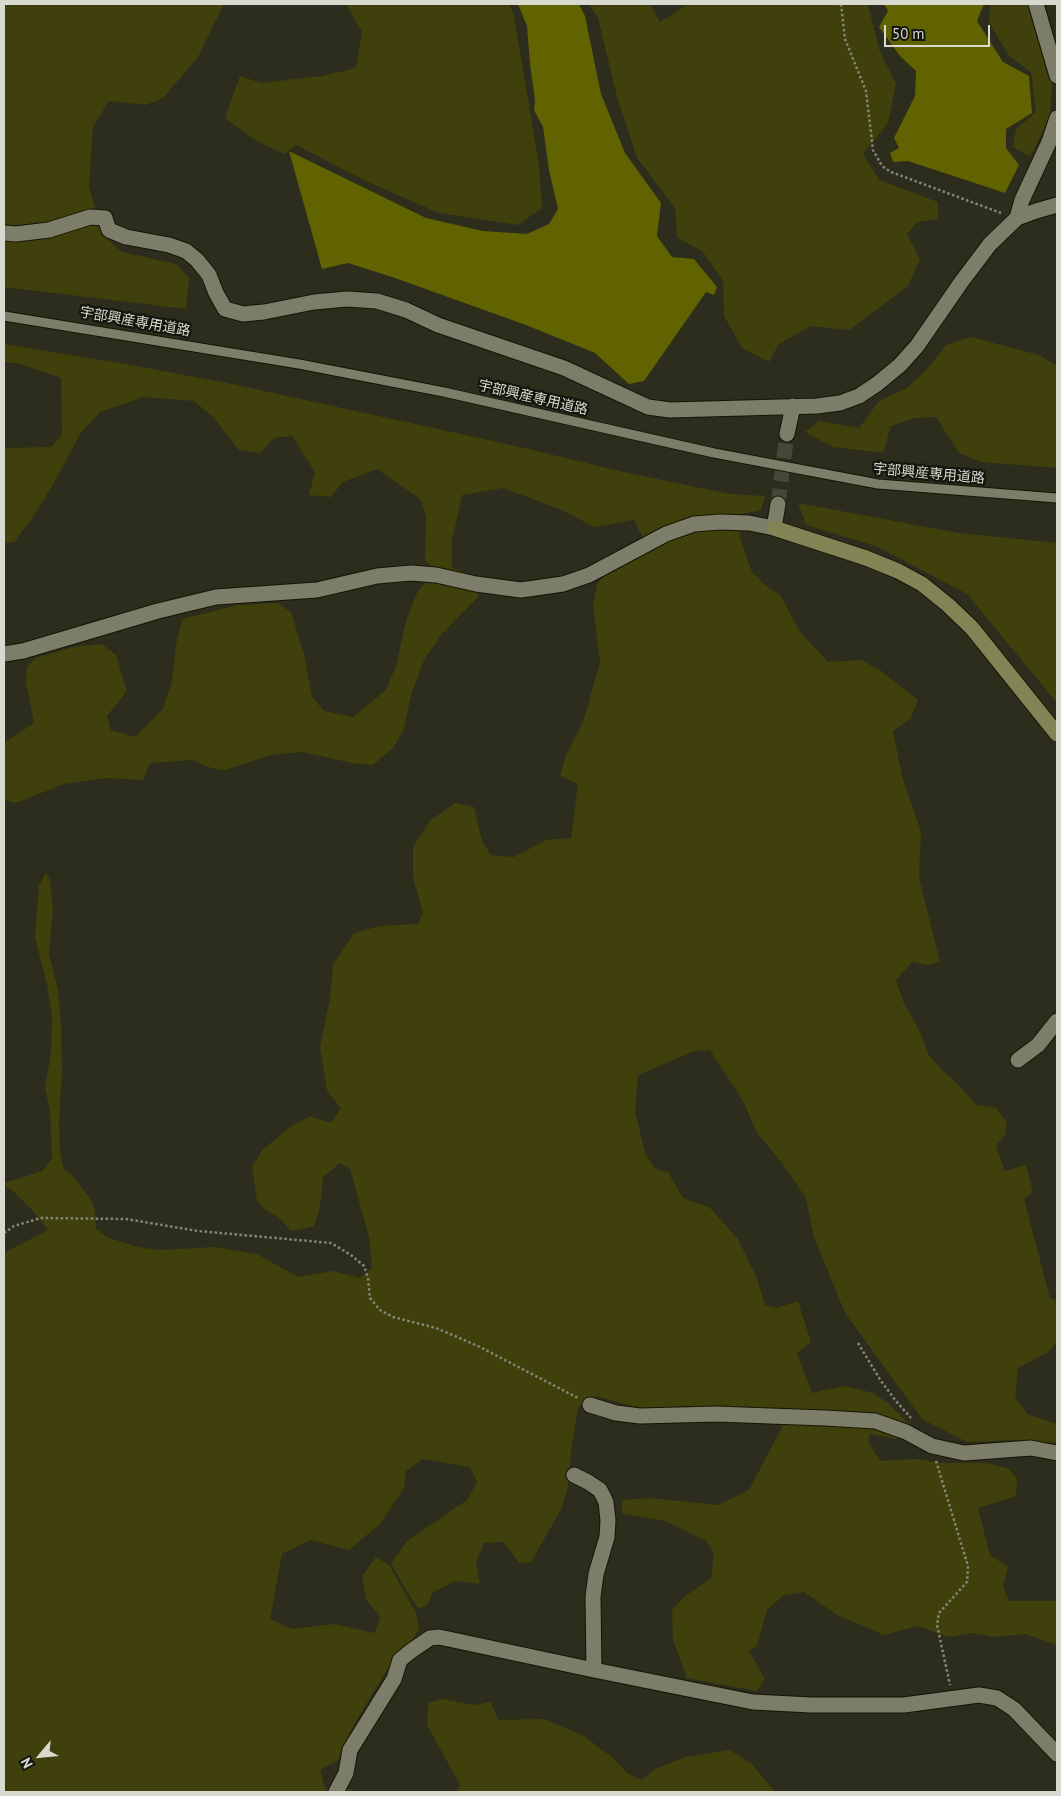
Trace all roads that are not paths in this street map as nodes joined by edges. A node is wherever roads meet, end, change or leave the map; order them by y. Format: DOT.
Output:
graph roads {
  1 [pos="1036,4"];
  2 [pos="1057,76"];
  3 [pos="1057,118"];
  4 [pos="1057,205"];
  5 [pos="1017,218"];
  6 [pos="4,232"];
  7 [pos="4,316"];
  8 [pos="793,406"];
  9 [pos="787,434"];
  10 [pos="1057,498"];
  11 [pos="778,504"];
  12 [pos="774,528"];
  13 [pos="4,654"];
  14 [pos="1057,734"];
  15 [pos="1057,1021"];
  16 [pos="1018,1060"];
  17 [pos="590,1405"];
  18 [pos="1057,1453"];
  19 [pos="574,1475"];
  20 [pos="594,1670"];
  21 [pos="1057,1754"];
  22 [pos="336,1792"];
  1 -- 2 [label="street"];
  3 -- 5 [label="street"];
  4 -- 5 [label="street"];
  5 -- 8 [label="street"];
  6 -- 8 [label="street"];
  7 -- 10 [label="lane, 宇部興産専用道路"];
  8 -- 9 [label="street"];
  11 -- 12 [label="street"];
  12 -- 13 [label="street"];
  12 -- 14 [label="street"];
  15 -- 16 [label="street"];
  17 -- 18 [label="street"];
  19 -- 20 [label="street"];
  20 -- 21 [label="street"];
  20 -- 22 [label="street"];
}
